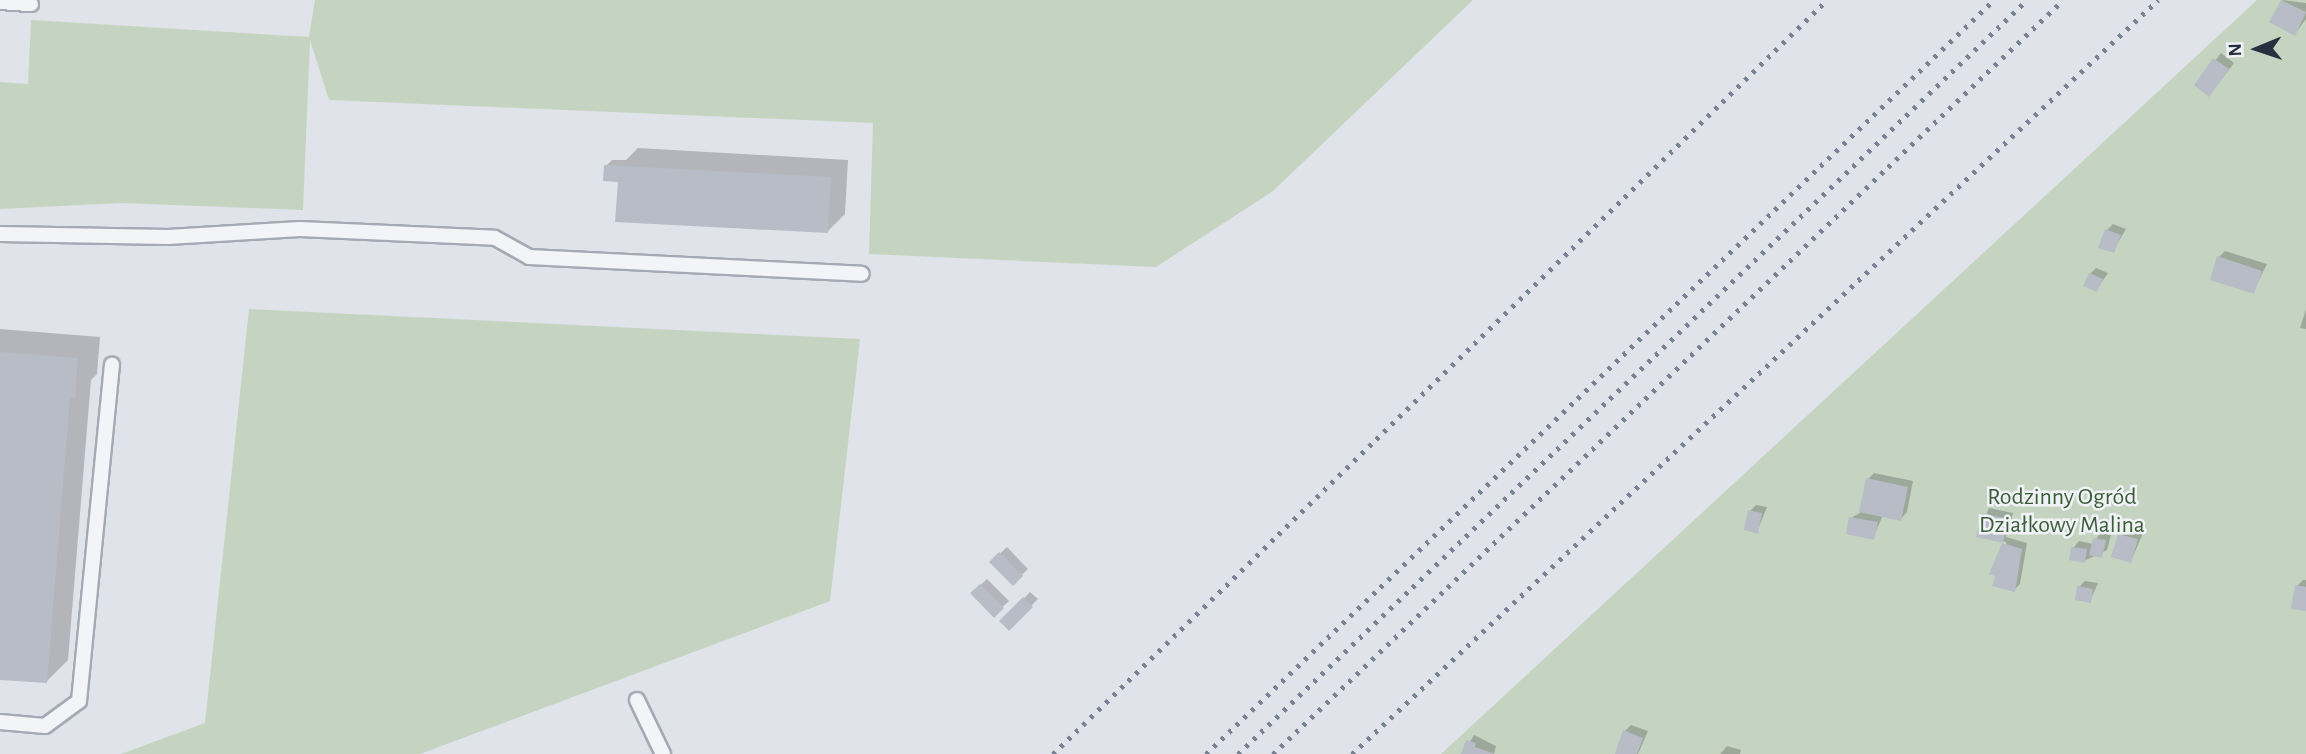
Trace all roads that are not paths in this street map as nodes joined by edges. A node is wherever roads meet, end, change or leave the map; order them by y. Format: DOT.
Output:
graph roads {
  1 [pos="0,2"];
  2 [pos="31,4"];
  3 [pos="0,234"];
  4 [pos="862,274"];
  5 [pos="112,365"];
  6 [pos="637,700"];
  7 [pos="0,722"];
  8 [pos="663,754"];
  1 -- 2 [label="lane"];
  3 -- 4 [label="lane"];
  5 -- 7 [label="lane"];
  6 -- 8 [label="lane"];
}
